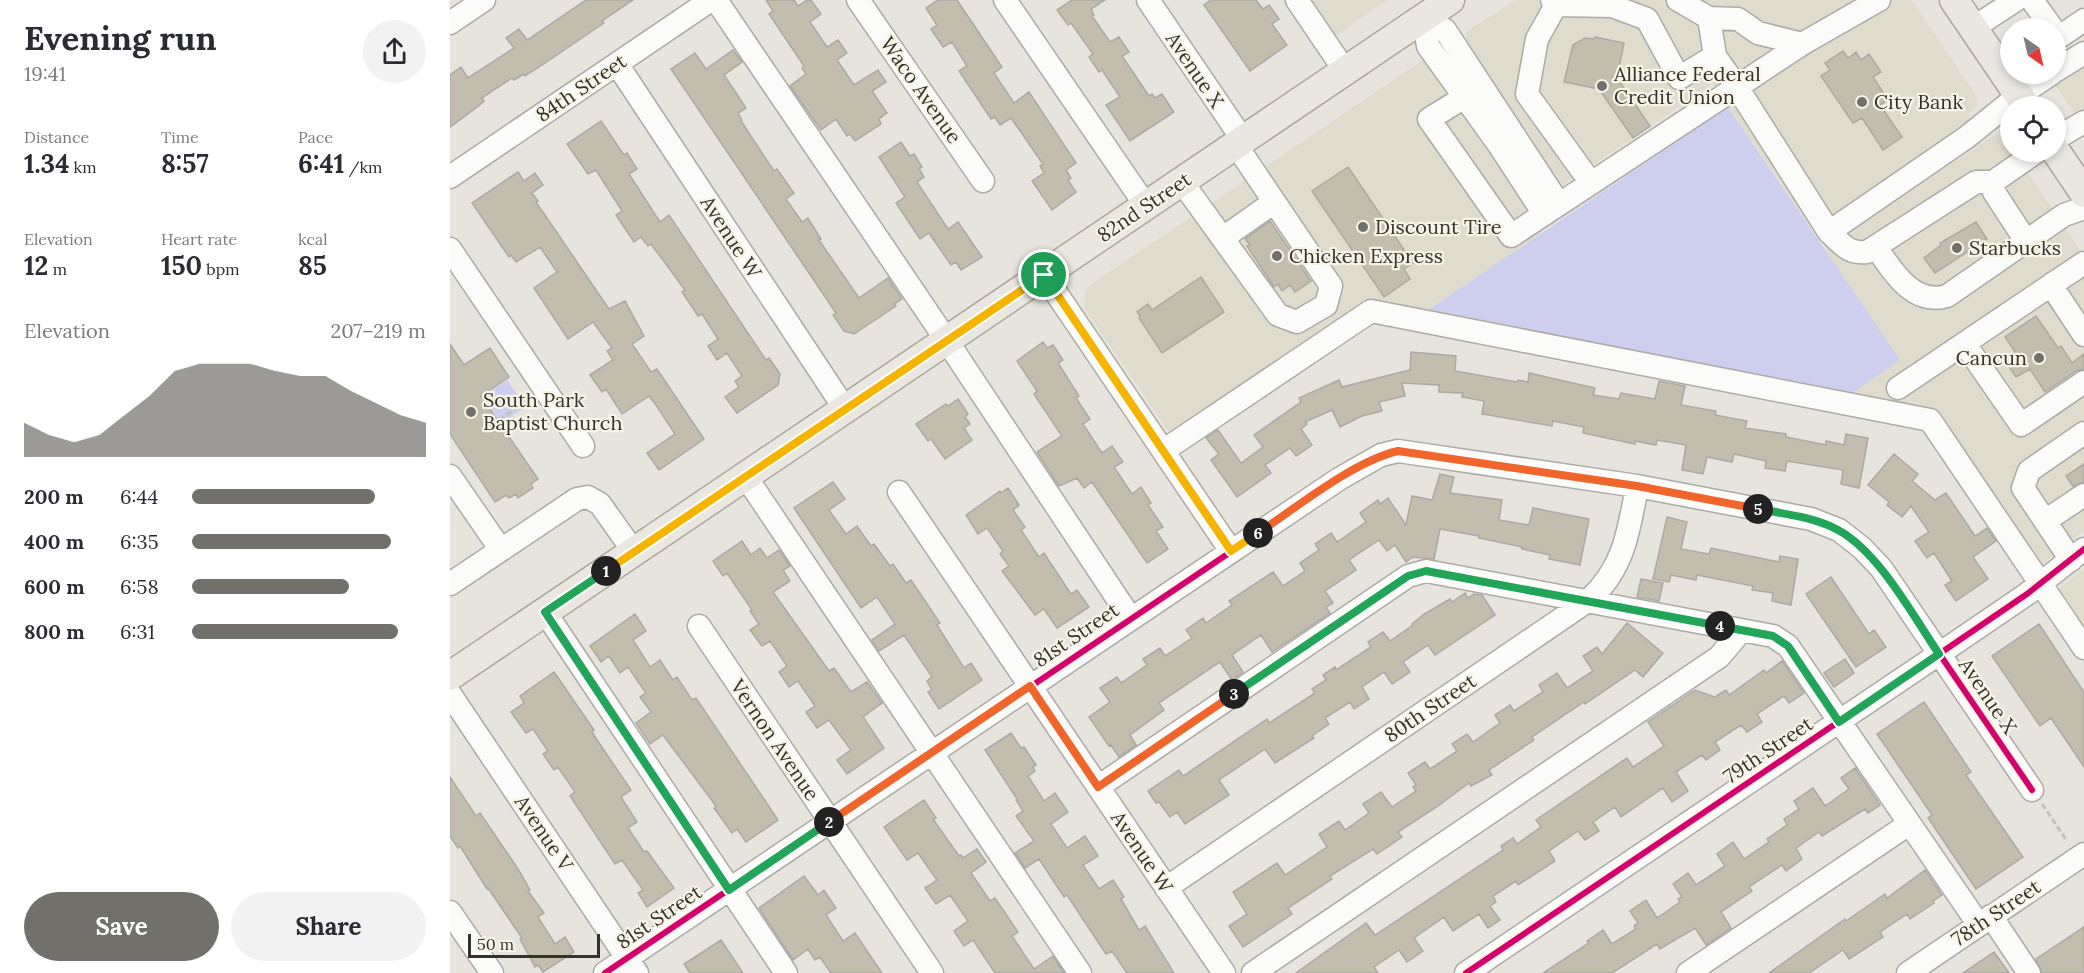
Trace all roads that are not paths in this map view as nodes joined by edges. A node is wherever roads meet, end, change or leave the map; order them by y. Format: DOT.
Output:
graph roads {
  1 [pos="484,0"];
  2 [pos="713,0"];
  3 [pos="858,0"];
  4 [pos="1005,0"];
  5 [pos="1148,0"];
  6 [pos="1296,0"];
  7 [pos="1450,0"];
  8 [pos="1678,0"];
  9 [pos="1879,0"];
  10 [pos="1954,0"];
  11 [pos="2016,0"];
  12 [pos="2032,0"];
  13 [pos="1554,2"];
  14 [pos="1423,18"];
  15 [pos="1709,18"];
  16 [pos="2044,18"];
  17 [pos="2084,20"];
  18 [pos="450,23"];
  19 [pos="1973,28"];
  20 [pos="2066,29"];
  21 [pos="1802,44"];
  22 [pos="2084,52"];
  23 [pos="1715,56"];
  24 [pos="617,64"];
  25 [pos="2066,64"];
  26 [pos="1345,71"];
  27 [pos="1737,87"];
  28 [pos="2015,87"];
  29 [pos="1473,92"];
  30 [pos="2084,122"];
  31 [pos="2066,133"];
  32 [pos="1239,142"];
  33 [pos="2022,162"];
  34 [pos="2063,162"];
  35 [pos="450,177"];
  36 [pos="983,181"];
  37 [pos="1182,182"];
  38 [pos="1993,182"];
  39 [pos="1591,183"];
  40 [pos="2084,192"];
  41 [pos="1274,202"];
  42 [pos="1146,206"];
  43 [pos="2084,208"];
  44 [pos="1552,209"];
  45 [pos="1829,232"];
  46 [pos="1222,238"];
  47 [pos="2026,241"];
  48 [pos="1876,247"];
  49 [pos="450,249"];
  50 [pos="2084,263"];
  51 [pos="1044,275"];
  52 [pos="2051,285"];
  53 [pos="2084,334"];
  54 [pos="947,340"];
  55 [pos="1965,344"];
  56 [pos="2084,382"];
  57 [pos="1898,388"];
  58 [pos="845,409"];
  59 [pos="2084,434"];
  60 [pos="583,446"];
  61 [pos="1163,451"];
  62 [pos="1426,455"];
  63 [pos="450,476"];
  64 [pos="746,477"];
  65 [pos="1637,486"];
  66 [pos="899,492"];
  67 [pos="2084,495"];
  68 [pos="459,509"];
  69 [pos="2045,521"];
  70 [pos="501,550"];
  71 [pos="1231,551"];
  72 [pos="634,552"];
  73 [pos="2077,555"];
  74 [pos="450,584"];
  75 [pos="2040,584"];
  76 [pos="1589,600"];
  77 [pos="545,612"];
  78 [pos="1131,619"];
  79 [pos="699,627"];
  80 [pos="1742,630"];
  81 [pos="2084,648"];
  82 [pos="1939,654"];
  83 [pos="450,676"];
  84 [pos="1030,686"];
  85 [pos="450,694"];
  86 [pos="1839,722"];
  87 [pos="931,753"];
  88 [pos="1098,787"];
  89 [pos="2032,790"];
  90 [pos="830,822"];
  91 [pos="1909,824"];
  92 [pos="2081,856"];
  93 [pos="1166,888"];
  94 [pos="729,890"];
  95 [pos="450,912"];
  96 [pos="1985,921"];
  97 [pos="632,966"];
  98 [pos="492,973"];
  99 [pos="605,973"];
  100 [pos="786,973"];
  101 [pos="932,973"];
  102 [pos="1080,973"];
  103 [pos="1224,973"];
  104 [pos="1253,973"];
  105 [pos="1466,973"];
  106 [pos="1688,973"];
  107 [pos="1908,973"];
  108 [pos="2029,973"];
  1 -- 18 [label="street"];
  2 -- 24 [label="street, 84th Street"];
  2 -- 54 [label="street"];
  3 -- 36 [label="street, Waco Avenue"];
  4 -- 42 [label="street"];
  5 -- 32 [label="street, Avenue X"];
  6 -- 26 [label="street"];
  7 -- 14 [label="main road, 82nd Street"];
  8 -- 15 [label="street"];
  9 -- 21 [label="street"];
  10 -- 19 [label="main road"];
  11 -- 19 [label="street"];
  12 -- 16 [label="street"];
  13 -- 23 [label="street"];
  13 -- 39 [label="street"];
  14 -- 26 [label="main road, 82nd Street"];
  14 -- 29 [label="street"];
  15 -- 21 [label="street"];
  15 -- 23 [label="street"];
  17 -- 20 [label="street"];
  19 -- 28 [label="main road"];
  21 -- 27 [label="street"];
  22 -- 25 [label="street"];
  23 -- 27 [label="street"];
  24 -- 35 [label="street, 84th Street"];
  24 -- 58 [label="street, Avenue W"];
  26 -- 32 [label="main road, 82nd Street"];
  27 -- 39 [label="street"];
  27 -- 45 [label="street"];
  28 -- 45 [label="street"];
  29 -- 44 [label="street"];
  29 -- 44 [label="street"];
  30 -- 31 [label="street"];
  32 -- 37 [label="main road, 82nd Street"];
  32 -- 41 [label="street, Avenue X"];
  33 -- 38 [label="street"];
  34 -- 40 [label="main road"];
  37 -- 42 [label="main road, 82nd Street"];
  37 -- 46 [label="street"];
  38 -- 47 [label="street"];
  38 -- 48 [label="street"];
  39 -- 44 [label="street"];
  41 -- 46 [label="street"];
  41 -- 46 [label="street, Avenue X"];
  42 -- 51 [label="main road, 82nd Street"];
  43 -- 47 [label="street"];
  45 -- 48 [label="street"];
  47 -- 48 [label="street"];
  49 -- 60 [label="street"];
  50 -- 52 [label="street"];
  51 -- 54 [label="main road, 82nd Street"];
  51 -- 61 [label="street"];
  52 -- 53 [label="street"];
  52 -- 55 [label="street"];
  54 -- 58 [label="main road, 82nd Street"];
  54 -- 78 [label="street"];
  55 -- 56 [label="street"];
  55 -- 57 [label="street"];
  58 -- 64 [label="main road, 82nd Street"];
  59 -- 69 [label="street"];
  61 -- 71 [label="street"];
  61 -- 75 [label="street"];
  62 -- 65 [label="street, Avenue X"];
  62 -- 71 [label="street, 81st Street"];
  63 -- 68 [label="street"];
  64 -- 72 [label="main road, 82nd Street"];
  64 -- 87 [label="street"];
  65 -- 76 [label="street, 80th Street"];
  65 -- 82 [label="street, Avenue X"];
  66 -- 84 [label="street, Avenue W"];
  67 -- 69 [label="street"];
  68 -- 70 [label="street"];
  69 -- 73 [label="street"];
  70 -- 72 [label="street"];
  70 -- 74 [label="street"];
  71 -- 78 [label="street, 81st Street"];
  72 -- 77 [label="main road, 82nd Street"];
  73 -- 75 [label="street, 79th Street"];
  75 -- 81 [label="street"];
  75 -- 82 [label="street, 79th Street"];
  76 -- 80 [label="street"];
  76 -- 88 [label="street"];
  76 -- 93 [label="street, 80th Street"];
  77 -- 83 [label="main road, 82nd Street"];
  77 -- 94 [label="street"];
  78 -- 84 [label="street, 81st Street"];
  79 -- 90 [label="street, Vernon Avenue"];
  80 -- 86 [label="street"];
  80 -- 104 [label="street"];
  82 -- 86 [label="street, 79th Street"];
  82 -- 89 [label="street, Avenue X"];
  84 -- 87 [label="street, 81st Street"];
  84 -- 88 [label="street, Avenue W"];
  85 -- 97 [label="street, Avenue V"];
  86 -- 91 [label="street"];
  86 -- 105 [label="street, 79th Street"];
  87 -- 90 [label="street, 81st Street"];
  87 -- 102 [label="street"];
  88 -- 93 [label="street, Avenue W"];
  90 -- 94 [label="street, 81st Street"];
  90 -- 101 [label="street, Vernon Avenue"];
  91 -- 96 [label="street"];
  91 -- 106 [label="street"];
  92 -- 96 [label="street, 78th Street"];
  93 -- 103 [label="street, Avenue W"];
  94 -- 97 [label="street, 81st Street"];
  94 -- 100 [label="street"];
  95 -- 98 [label="street"];
  96 -- 107 [label="street, 78th Street"];
  96 -- 108 [label="street"];
  97 -- 99 [label="street, 81st Street"];
}
